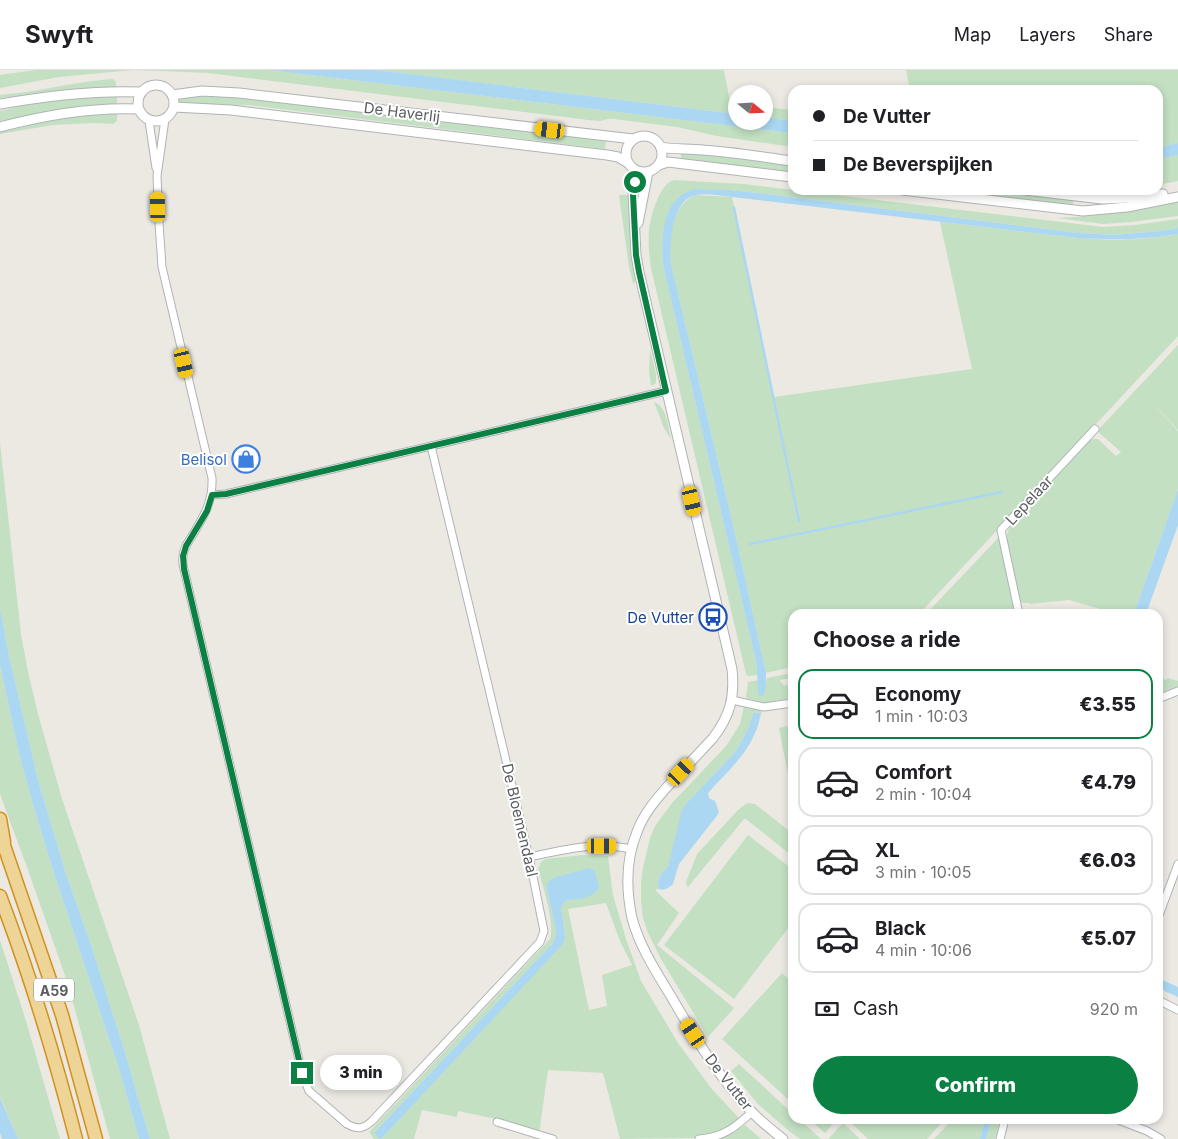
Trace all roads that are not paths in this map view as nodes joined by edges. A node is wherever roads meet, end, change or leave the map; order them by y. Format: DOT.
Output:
graph roads {
  1 [pos="141,92"];
  2 [pos="172,95"];
  3 [pos="0,104"];
  4 [pos="174,107"];
  5 [pos="138,109"];
  6 [pos="165,119"];
  7 [pos="149,121"];
  8 [pos="0,127"];
  9 [pos="633,139"];
  10 [pos="661,147"];
  11 [pos="788,160"];
  12 [pos="628,163"];
  13 [pos="659,164"];
  14 [pos="636,171"];
  15 [pos="648,172"];
  16 [pos="157,176"];
  17 [pos="788,177"];
  18 [pos="1178,192"];
  19 [pos="1163,194"];
  20 [pos="945,195"];
  21 [pos="1068,195"];
  22 [pos="1158,195"];
  23 [pos="1178,197"];
  24 [pos="635,236"];
  25 [pos="666,391"];
  26 [pos="1095,429"];
  27 [pos="431,446"];
  28 [pos="212,495"];
  29 [pos="1018,609"];
  30 [pos="1178,691"];
  31 [pos="1163,697"];
  32 [pos="732,700"];
  33 [pos="788,703"];
  34 [pos="0,819"];
  35 [pos="0,834"];
  36 [pos="5,847"];
  37 [pos="632,849"];
  38 [pos="529,857"];
  39 [pos="1178,864"];
  40 [pos="0,896"];
  41 [pos="1163,904"];
  42 [pos="0,905"];
  43 [pos="8,917"];
  44 [pos="1163,1002"];
  45 [pos="1178,1010"];
  46 [pos="752,1112"];
  47 [pos="497,1122"];
  48 [pos="1003,1124"];
  49 [pos="1129,1124"];
  50 [pos="1147,1131"];
  51 [pos="76,1139"];
  52 [pos="96,1139"];
  53 [pos="553,1139"];
  54 [pos="699,1139"];
  55 [pos="783,1139"];
  56 [pos="1000,1139"];
  57 [pos="1144,1139"];
  58 [pos="1161,1139"];
  1 -- 2 [label="street"];
  1 -- 3 [label="street"];
  1 -- 5 [label="street"];
  2 -- 4 [label="street"];
  2 -- 9 [label="street, De Haverlij"];
  4 -- 6 [label="street"];
  4 -- 12 [label="street, De Haverlij"];
  5 -- 7 [label="street"];
  5 -- 8 [label="street"];
  6 -- 7 [label="street"];
  6 -- 16 [label="street"];
  7 -- 16 [label="street"];
  9 -- 10 [label="street"];
  9 -- 12 [label="street"];
  10 -- 11 [label="street"];
  10 -- 13 [label="street"];
  12 -- 14 [label="street"];
  13 -- 15 [label="street"];
  13 -- 17 [label="street"];
  14 -- 15 [label="street"];
  14 -- 24 [label="street, De Vutter"];
  15 -- 24 [label="street, De Vutter"];
  16 -- 28 [label="street"];
  18 -- 19 [label="street"];
  20 -- 23 [label="street"];
  21 -- 22 [label="street"];
  24 -- 25 [label="street, De Vutter"];
  25 -- 27 [label="street"];
  25 -- 32 [label="street, De Vutter"];
  26 -- 29 [label="street, Lepelaar"];
  27 -- 28 [label="street"];
  27 -- 38 [label="street, De Bloemendaal"];
  28 -- 38 [label="street, De Bloemendaal"];
  30 -- 31 [label="street"];
  32 -- 33 [label="street"];
  32 -- 37 [label="street, De Vutter"];
  34 -- 36 [label="highway, A59"];
  35 -- 36 [label="highway, A59"];
  36 -- 52 [label="highway, A59"];
  37 -- 38 [label="street"];
  37 -- 46 [label="street, De Vutter"];
  39 -- 41 [label="street"];
  40 -- 43 [label="highway, A59"];
  42 -- 43 [label="highway, A59"];
  43 -- 51 [label="highway, A59"];
  44 -- 45 [label="street"];
  46 -- 54 [label="street"];
  46 -- 55 [label="street, De Vutter"];
  47 -- 53 [label="street"];
  48 -- 56 [label="street"];
  49 -- 50 [label="street"];
  50 -- 57 [label="street"];
  50 -- 58 [label="street"];
}
